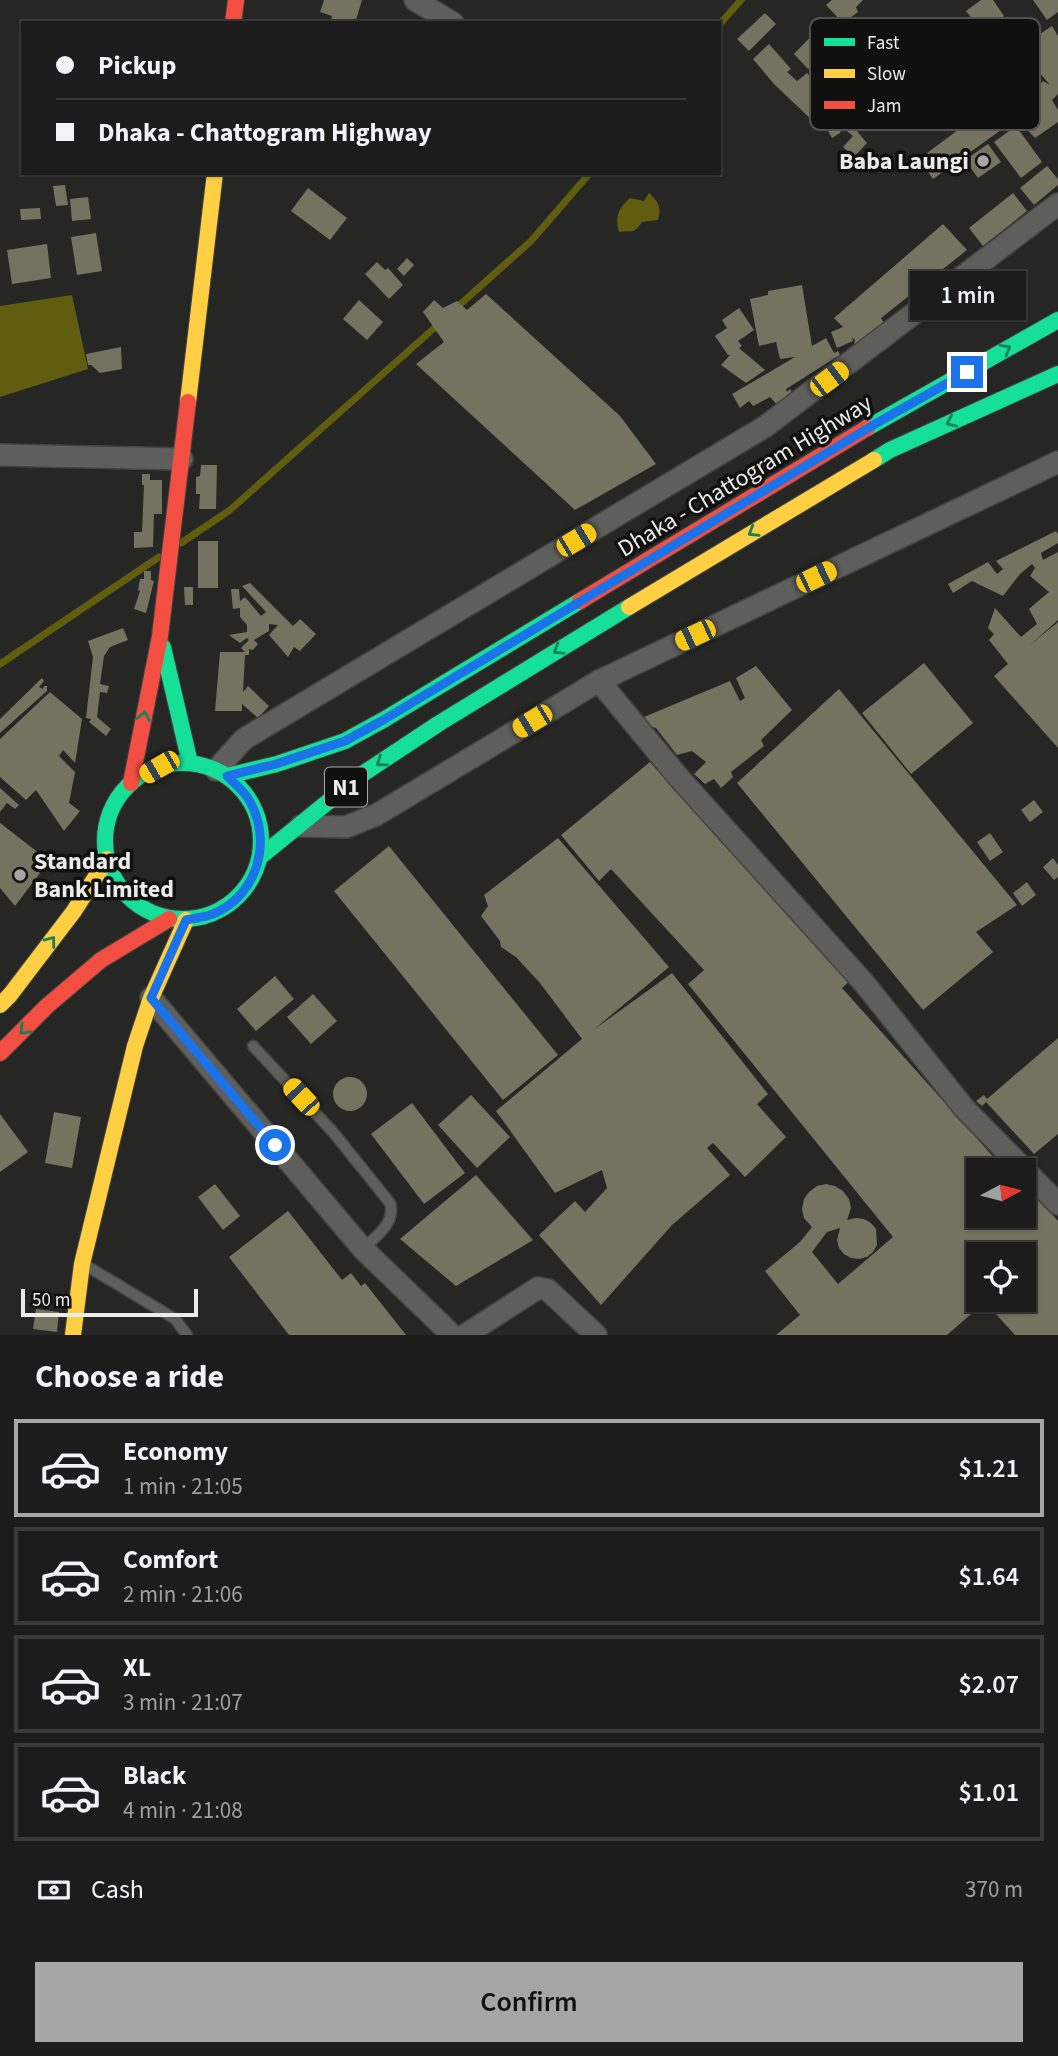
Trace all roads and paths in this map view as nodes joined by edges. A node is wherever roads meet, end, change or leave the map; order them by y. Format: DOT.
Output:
graph roads {
  1 [pos="236,0"];
  2 [pos="415,0"];
  3 [pos="233,21"];
  4 [pos="450,21"];
  5 [pos="215,175"];
  6 [pos="1058,204"];
  7 [pos="1058,320"];
  8 [pos="1058,374"];
  9 [pos="0,455"];
  10 [pos="182,459"];
  11 [pos="1058,462"];
  12 [pos="160,636"];
  13 [pos="598,681"];
  14 [pos="190,763"];
  15 [pos="221,773"];
  16 [pos="131,783"];
  17 [pos="299,826"];
  18 [pos="260,857"];
  19 [pos="107,859"];
  20 [pos="178,919"];
  21 [pos="3,998"];
  22 [pos="151,998"];
  23 [pos="253,1046"];
  24 [pos="0,1053"];
  25 [pos="1058,1204"];
  26 [pos="363,1249"];
  27 [pos="82,1264"];
  28 [pos="73,1335"];
  29 [pos="187,1335"];
  30 [pos="452,1335"];
  31 [pos="465,1335"];
  32 [pos="596,1335"];
  1 -- 3 [label="main road"];
  2 -- 4 [label="street"];
  5 -- 10 [label="main road"];
  6 -- 15 [label="street"];
  15 -- 7 [label="main road, Dhaka - Chattogram Highway / N1, one-way"];
  8 -- 17 [label="main road, N1, one-way"];
  9 -- 10 [label="street"];
  10 -- 12 [label="main road"];
  11 -- 13 [label="street"];
  12 -- 14 [label="main road"];
  16 -- 12 [label="main road, one-way"];
  13 -- 17 [label="street"];
  13 -- 25 [label="street"];
  14 -- 15 [label="main road, N1"];
  14 -- 16 [label="main road, N1"];
  15 -- 18 [label="main road, N1"];
  16 -- 19 [label="main road, N1"];
  17 -- 18 [label="main road, N1"];
  18 -- 20 [label="main road, N1"];
  19 -- 20 [label="main road, N1"];
  21 -- 19 [label="main road, one-way"];
  20 -- 22 [label="main road"];
  20 -- 24 [label="main road, N1, one-way"];
  22 -- 26 [label="street"];
  22 -- 27 [label="main road"];
  23 -- 26 [label="lane"];
  26 -- 30 [label="street"];
  27 -- 28 [label="main road"];
  27 -- 29 [label="lane"];
  31 -- 32 [label="street"];
}
